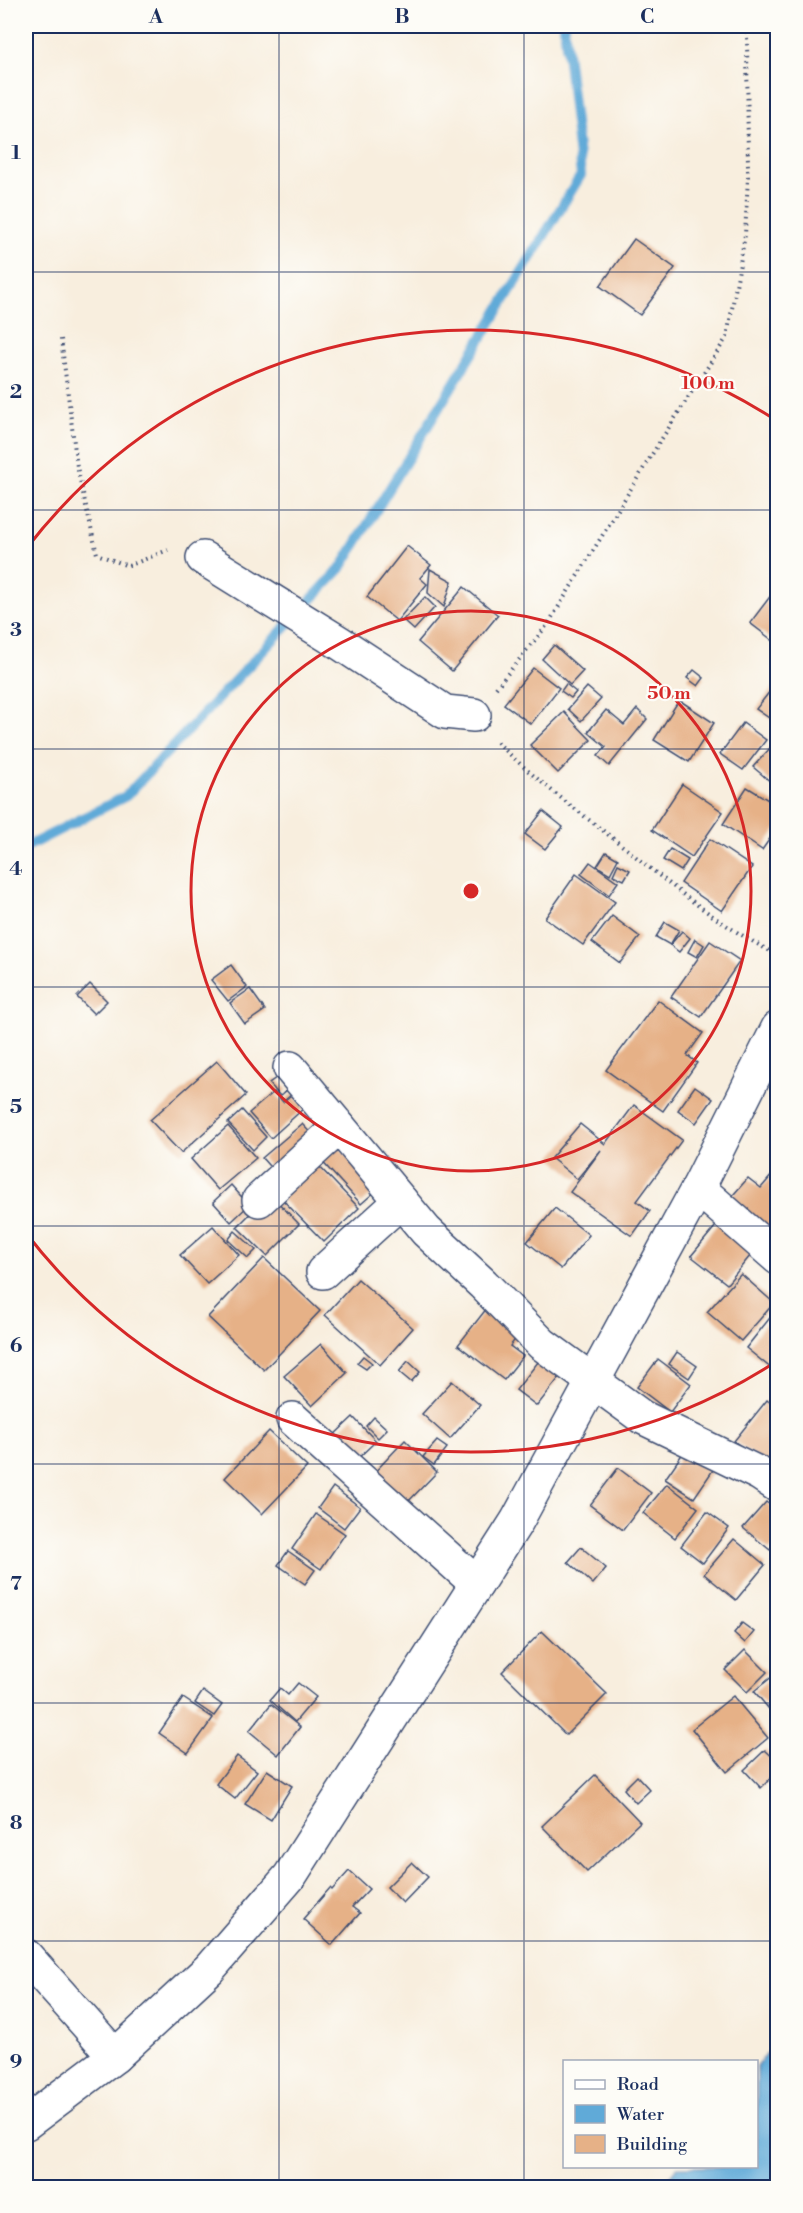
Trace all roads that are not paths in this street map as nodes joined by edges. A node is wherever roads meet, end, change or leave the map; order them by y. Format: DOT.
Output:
graph roads {
  1 [pos="203,558"];
  2 [pos="474,715"];
  3 [pos="777,1028"];
  4 [pos="290,1068"];
  5 [pos="339,1127"];
  6 [pos="698,1188"];
  7 [pos="258,1200"];
  8 [pos="401,1201"];
  9 [pos="777,1258"];
  10 [pos="323,1272"];
  11 [pos="592,1382"];
  12 [pos="292,1419"];
  13 [pos="777,1486"];
  14 [pos="477,1584"];
  15 [pos="26,1956"];
  16 [pos="115,2056"];
  17 [pos="26,2123"];
  1 -- 2 [label="street"];
  3 -- 6 [label="street"];
  4 -- 5 [label="street"];
  5 -- 7 [label="street"];
  5 -- 8 [label="street"];
  6 -- 9 [label="street"];
  6 -- 11 [label="street"];
  8 -- 10 [label="street"];
  8 -- 11 [label="street"];
  11 -- 13 [label="street"];
  11 -- 14 [label="street"];
  12 -- 14 [label="street"];
  14 -- 16 [label="street"];
  15 -- 16 [label="street"];
  16 -- 17 [label="street"];
}
